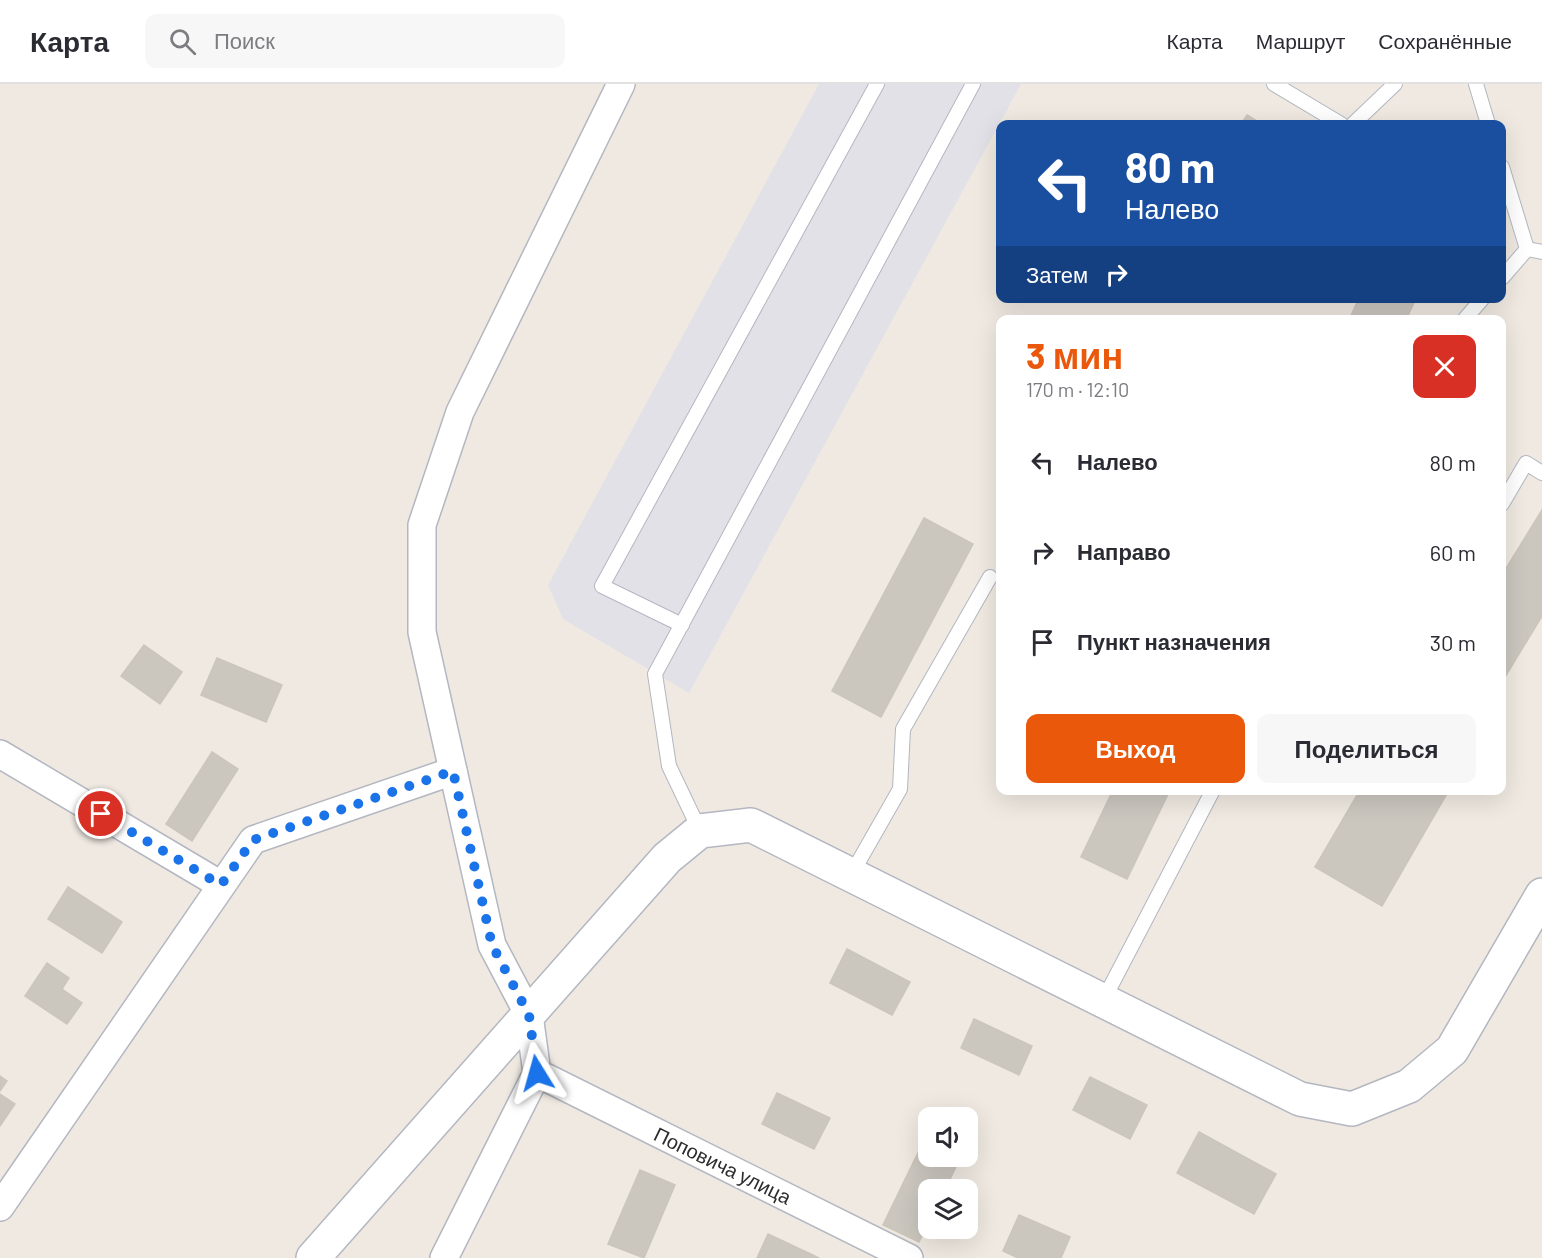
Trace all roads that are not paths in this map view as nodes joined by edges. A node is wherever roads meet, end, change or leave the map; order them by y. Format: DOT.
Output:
graph roads {
  1 [pos="621,84"];
  2 [pos="877,84"];
  3 [pos="973,84"];
  4 [pos="1274,84"];
  5 [pos="1395,84"];
  6 [pos="1476,84"];
  7 [pos="1334,120"];
  8 [pos="1357,120"];
  9 [pos="1487,120"];
  10 [pos="1506,180"];
  11 [pos="1527,249"];
  12 [pos="1542,252"];
  13 [pos="1506,273"];
  14 [pos="1479,303"];
  15 [pos="1468,315"];
  16 [pos="1542,473"];
  17 [pos="1506,497"];
  18 [pos="990,577"];
  19 [pos="682,625"];
  20 [pos="0,754"];
  21 [pos="453,771"];
  22 [pos="1210,795"];
  23 [pos="700,831"];
  24 [pos="851,875"];
  25 [pos="221,885"];
  26 [pos="1540,901"];
  27 [pos="1103,1001"];
  28 [pos="529,1015"];
  29 [pos="537,1073"];
  30 [pos="0,1207"];
  31 [pos="313,1258"];
  32 [pos="444,1258"];
  33 [pos="909,1258"];
  1 -- 21 [label="street"];
  2 -- 19 [label="lane"];
  3 -- 19 [label="lane"];
  4 -- 7 [label="lane"];
  5 -- 8 [label="lane"];
  6 -- 9 [label="lane"];
  10 -- 11 [label="lane"];
  11 -- 12 [label="lane"];
  11 -- 13 [label="lane"];
  14 -- 15 [label="lane"];
  16 -- 17 [label="lane"];
  18 -- 24 [label="lane"];
  19 -- 23 [label="lane"];
  20 -- 25 [label="street"];
  21 -- 25 [label="street"];
  21 -- 28 [label="street"];
  22 -- 27 [label="lane"];
  23 -- 24 [label="street"];
  23 -- 28 [label="street"];
  24 -- 27 [label="street"];
  25 -- 30 [label="street"];
  26 -- 27 [label="street"];
  28 -- 29 [label="street"];
  28 -- 31 [label="street"];
  29 -- 32 [label="street"];
  29 -- 33 [label="street, Поповича улица"];
}
